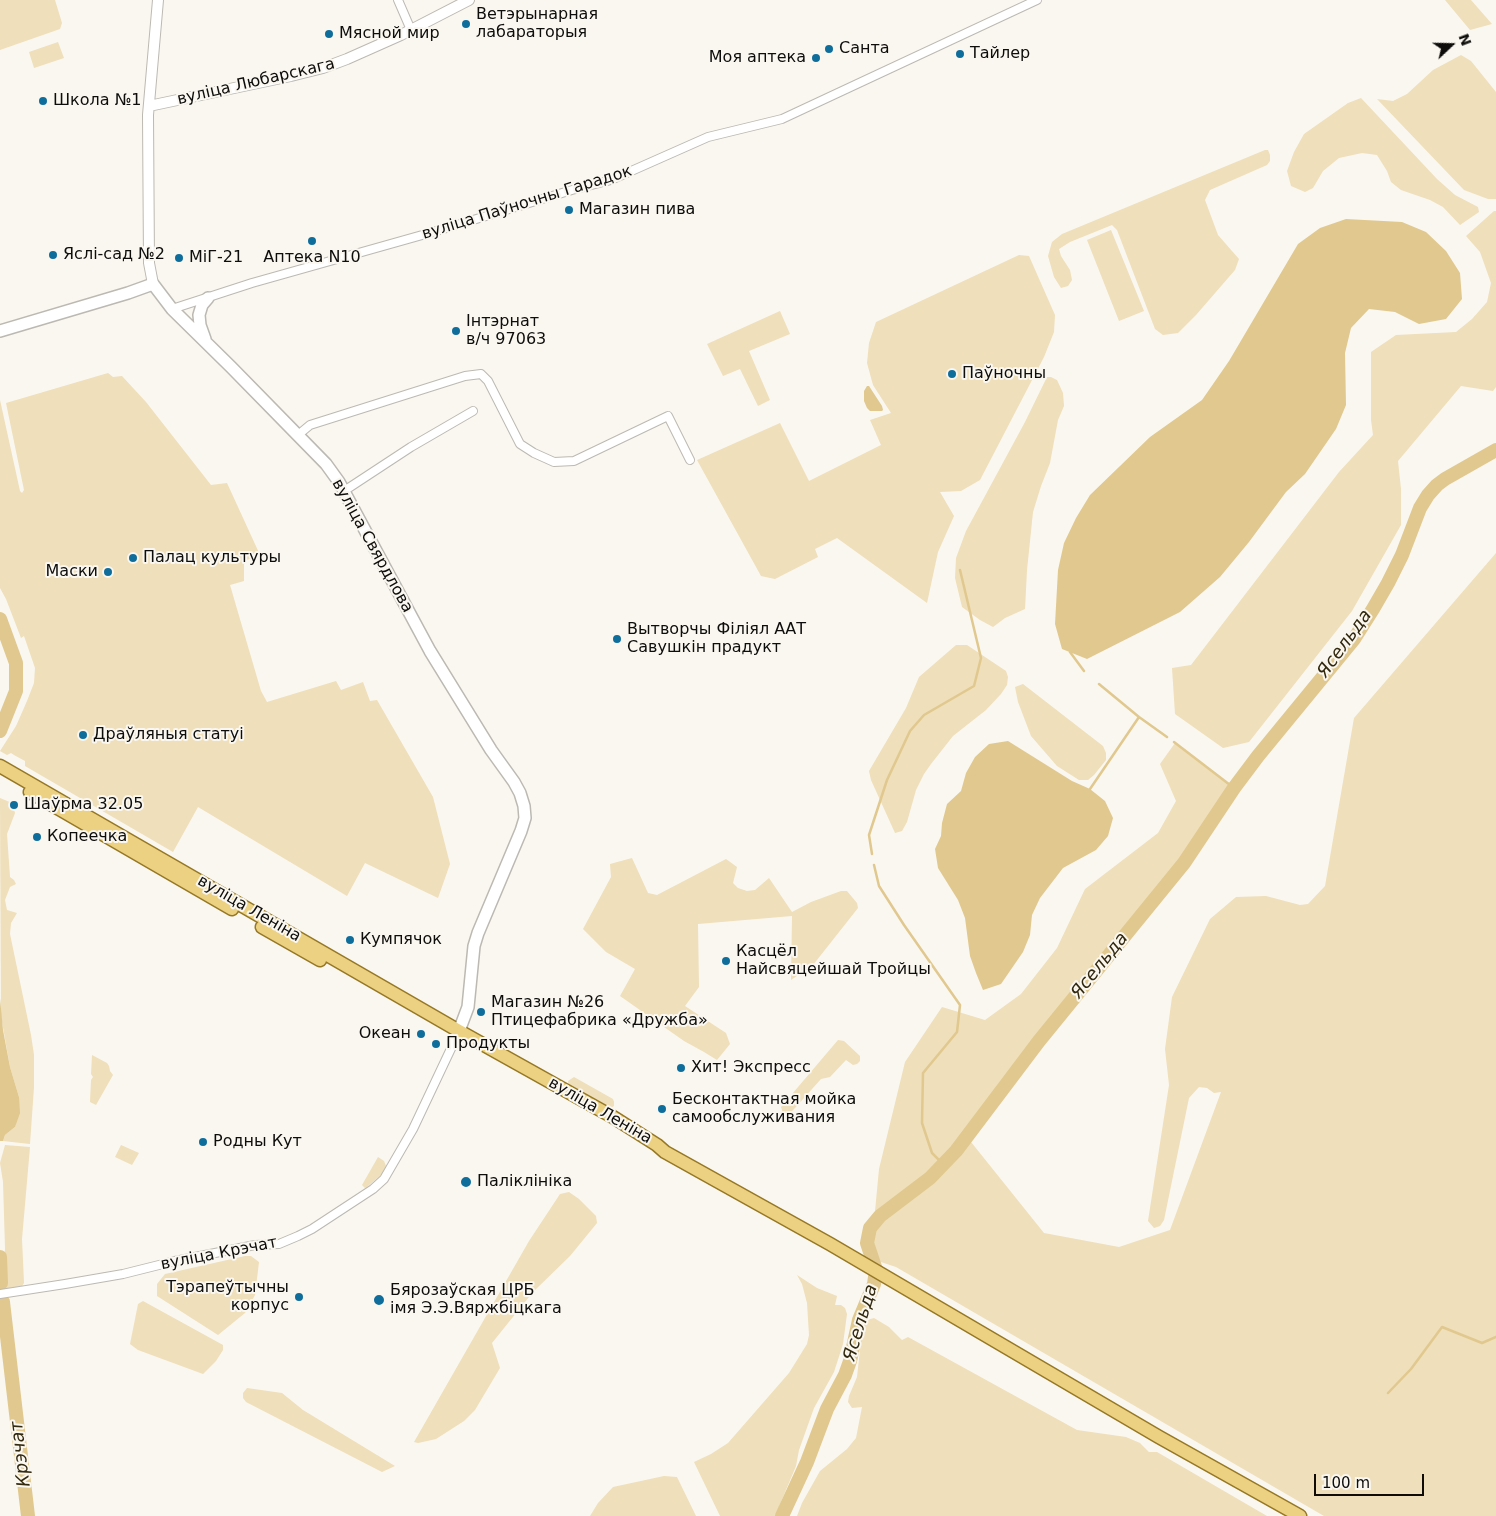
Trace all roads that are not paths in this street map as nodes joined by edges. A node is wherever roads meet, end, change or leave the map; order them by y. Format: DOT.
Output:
graph roads {
  1 [pos="158,0"];
  2 [pos="398,0"];
  3 [pos="469,0"];
  4 [pos="1037,0"];
  5 [pos="412,30"];
  6 [pos="149,106"];
  7 [pos="153,284"];
  8 [pos="208,298"];
  9 [pos="172,309"];
  10 [pos="0,331"];
  11 [pos="207,343"];
  12 [pos="473,410"];
  13 [pos="298,435"];
  14 [pos="690,460"];
  15 [pos="344,491"];
  16 [pos="0,766"];
  17 [pos="0,775"];
  18 [pos="458,1034"];
  19 [pos="0,1294"];
  20 [pos="1300,1516"];
  1 -- 6 [label="street, вуліца Свярдлова"];
  2 -- 5 [label="street"];
  3 -- 5 [label="street, вуліца Любарскага"];
  4 -- 8 [label="street, вуліца Паўночны Гарадок"];
  5 -- 6 [label="street, вуліца Любарскага"];
  6 -- 7 [label="street, вуліца Свярдлова"];
  7 -- 9 [label="main road, вуліца Свярдлова"];
  7 -- 10 [label="main road"];
  8 -- 9 [label="street, вуліца Паўночны Гарадок"];
  8 -- 11 [label="main road"];
  9 -- 11 [label="main road, вуліца Свярдлова"];
  11 -- 13 [label="main road, вуліца Свярдлова"];
  12 -- 15 [label="street"];
  13 -- 14 [label="street"];
  13 -- 15 [label="main road, вуліца Свярдлова"];
  15 -- 18 [label="main road, вуліца Свярдлова"];
  16 -- 18 [label="main road, вуліца Леніна"];
  17 -- 18 [label="main road, вуліца Леніна"];
  18 -- 19 [label="street, вуліца Крэчат"];
  18 -- 20 [label="main road, вуліца Леніна"];
}
